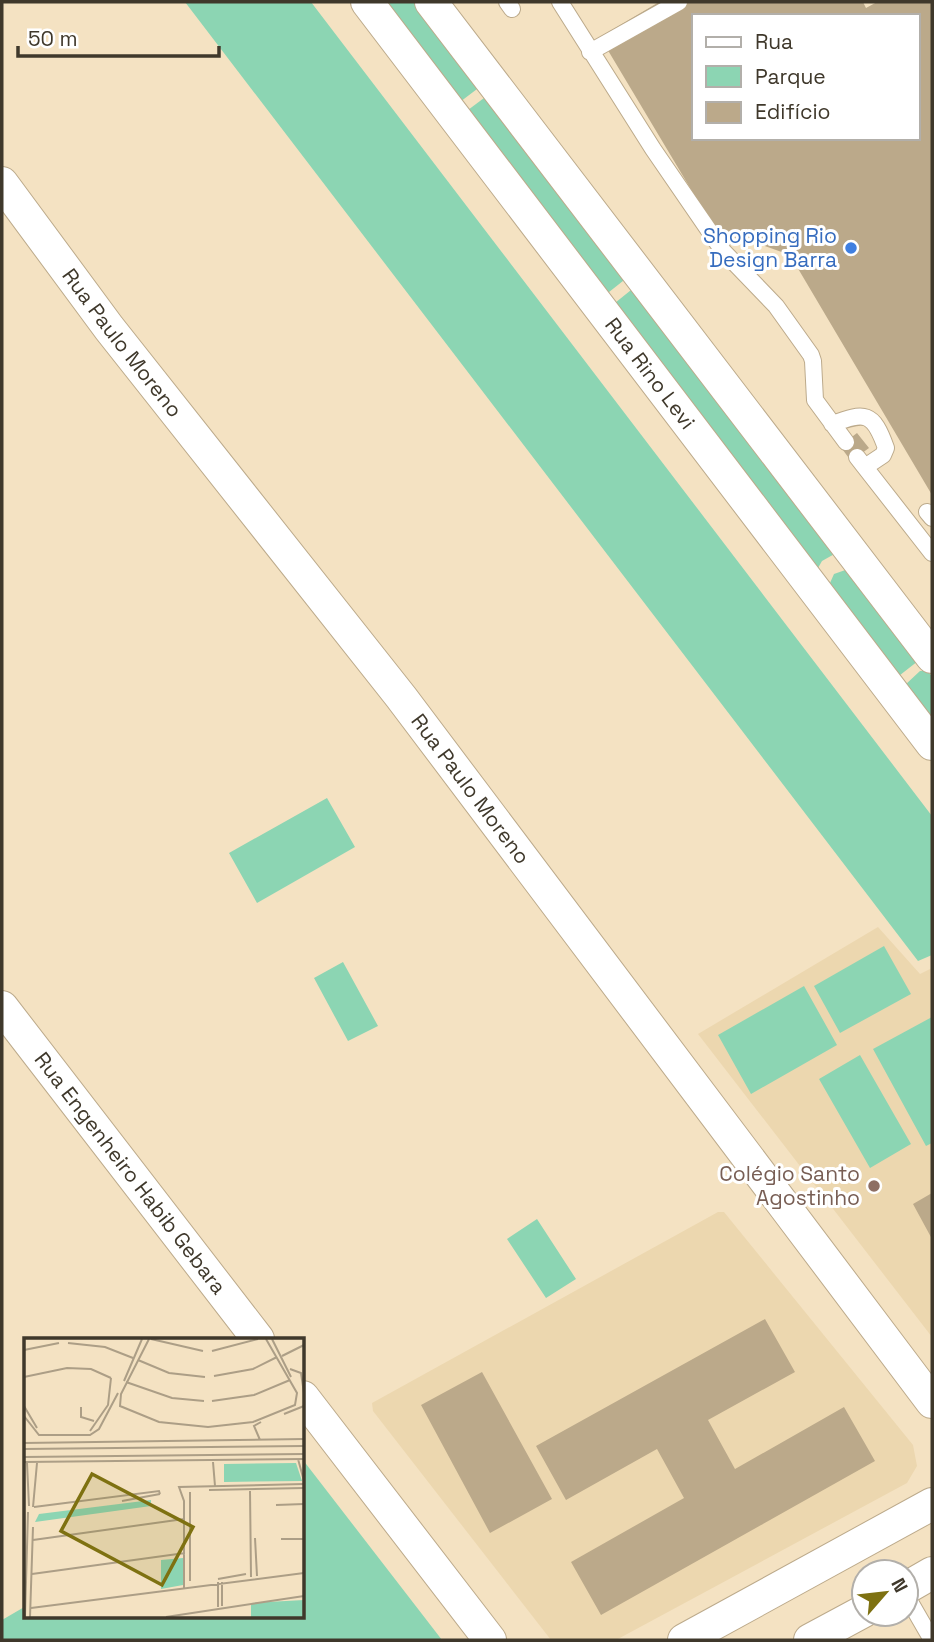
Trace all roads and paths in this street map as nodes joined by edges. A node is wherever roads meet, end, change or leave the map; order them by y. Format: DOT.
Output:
graph roads {
  1 [pos="367,2"];
  2 [pos="431,2"];
  3 [pos="560,2"];
  4 [pos="679,2"];
  5 [pos="590,52"];
  6 [pos="2,183"];
  7 [pos="831,424"];
  8 [pos="846,442"];
  9 [pos="932,553"];
  10 [pos="853,555"];
  11 [pos="814,589"];
  12 [pos="932,657"];
  13 [pos="932,744"];
  14 [pos="2,1007"];
  15 [pos="257,1338"];
  16 [pos="304,1398"];
  17 [pos="932,1402"];
  18 [pos="932,1504"];
  19 [pos="850,1619"];
  20 [pos="920,1619"];
  21 [pos="490,1640"];
  22 [pos="684,1640"];
  23 [pos="810,1640"];
  24 [pos="932,1640"];
  1 -- 11 [label="street, Rua Rino Levi"];
  2 -- 10 [label="street"];
  3 -- 5 [label="lane"];
  4 -- 5 [label="lane"];
  5 -- 7 [label="lane"];
  6 -- 17 [label="street, Rua Paulo Moreno"];
  7 -- 8 [label="lane"];
  7 -- 9 [label="lane"];
  10 -- 11 [label="street"];
  10 -- 12 [label="street"];
  11 -- 13 [label="street, Rua Rino Levi"];
  14 -- 15 [label="street, Rua Engenheiro Habib Gebara"];
  16 -- 21 [label="street"];
  18 -- 22 [label="street"];
  19 -- 23 [label="street"];
  20 -- 24 [label="lane"];
}
